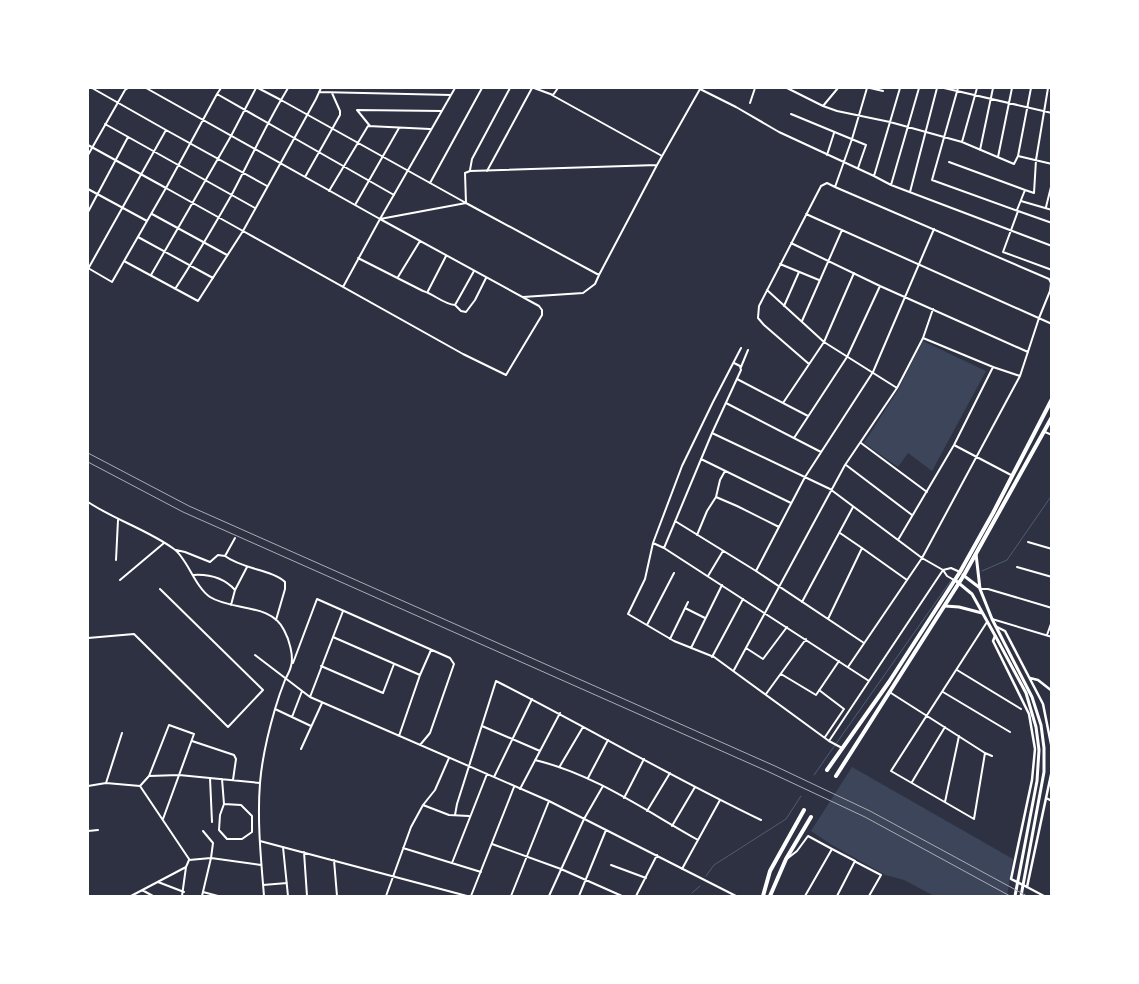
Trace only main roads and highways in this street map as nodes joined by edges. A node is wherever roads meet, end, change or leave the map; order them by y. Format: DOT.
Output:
graph roads {
  1 [pos="1052,399"];
  2 [pos="1052,417"];
  3 [pos="976,554"];
  4 [pos="960,572"];
  5 [pos="964,575"];
  6 [pos="957,581"];
  7 [pos="980,589"];
  8 [pos="945,606"];
  9 [pos="983,613"];
  10 [pos="827,770"];
  11 [pos="836,776"];
  12 [pos="804,810"];
  13 [pos="811,817"];
  14 [pos="763,896"];
  15 [pos="770,896"];
  16 [pos="1015,896"];
  17 [pos="1021,896"];
  1 -- 4 [label="highway"];
  2 -- 3 [label="highway"];
  3 -- 5 [label="highway"];
  3 -- 7 [label="main road"];
  4 -- 5 [label="main road"];
  4 -- 6 [label="highway"];
  5 -- 6 [label="highway"];
  5 -- 7 [label="main road"];
  6 -- 8 [label="highway"];
  6 -- 9 [label="main road"];
  6 -- 10 [label="highway"];
  7 -- 17 [label="main road"];
  8 -- 9 [label="main road"];
  8 -- 11 [label="highway"];
  9 -- 16 [label="main road"];
  12 -- 14 [label="highway"];
  13 -- 15 [label="highway"];
}
